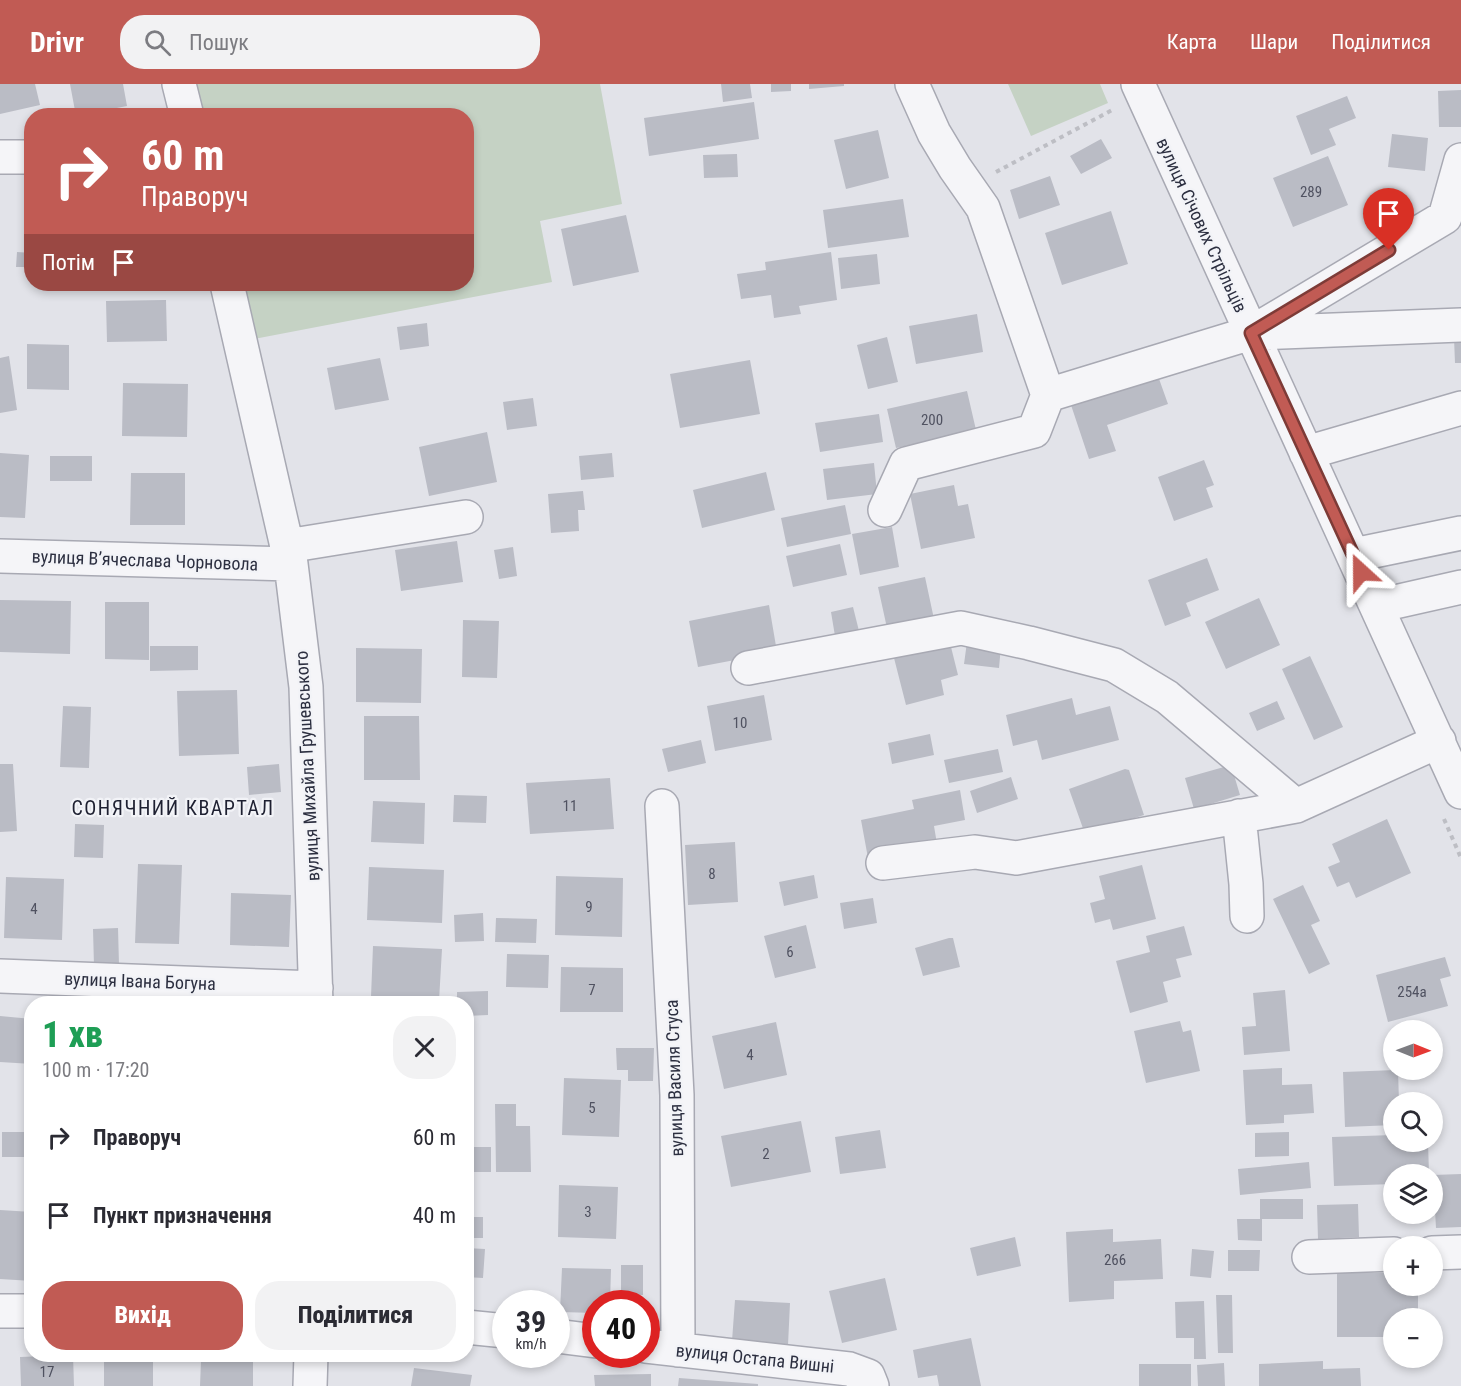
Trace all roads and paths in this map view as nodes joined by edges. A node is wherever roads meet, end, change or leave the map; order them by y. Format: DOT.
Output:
graph roads {
  1 [pos="179,84"];
  2 [pos="912,84"];
  3 [pos="1140,90"];
  4 [pos="185,108"];
  5 [pos="0,157"];
  6 [pos="24,158"];
  7 [pos="1461,160"];
  8 [pos="968,187"];
  9 [pos="229,291"];
  10 [pos="1461,324"];
  11 [pos="1251,333"];
  12 [pos="1048,395"];
  13 [pos="1461,408"];
  14 [pos="1306,453"];
  15 [pos="885,510"];
  16 [pos="466,517"];
  17 [pos="1461,532"];
  18 [pos="289,555"];
  19 [pos="1354,555"];
  20 [pos="0,556"];
  21 [pos="1461,587"];
  22 [pos="1377,606"];
  23 [pos="748,668"];
  24 [pos="1445,734"];
  25 [pos="1461,792"];
  26 [pos="662,806"];
  27 [pos="1296,806"];
  28 [pos="1239,816"];
  29 [pos="883,862"];
  30 [pos="1247,916"];
  31 [pos="0,976"];
  32 [pos="316,996"];
  33 [pos="1461,1252"];
  34 [pos="1443,1253"];
  35 [pos="1383,1254"];
  36 [pos="1309,1257"];
  37 [pos="0,1311"];
  38 [pos="24,1311"];
  39 [pos="474,1328"];
  40 [pos="492,1330"];
  41 [pos="662,1348"];
  42 [pos="311,1362"];
  43 [pos="867,1379"];
  44 [pos="310,1386"];
  1 -- 4 [label="street"];
  2 -- 8 [label="street"];
  3 -- 8 [label="path"];
  3 -- 11 [label="street, вулиця Січових Стрільців"];
  5 -- 6 [label="street"];
  7 -- 11 [label="street"];
  8 -- 12 [label="street"];
  9 -- 18 [label="street, вулиця Михайла Грушевського"];
  10 -- 11 [label="street"];
  11 -- 12 [label="street"];
  11 -- 14 [label="street, вулиця Січових Стрільців"];
  12 -- 15 [label="street"];
  13 -- 14 [label="street"];
  14 -- 19 [label="street, вулиця Січових Стрільців"];
  16 -- 18 [label="street, вулиця Вʼячеслава Чорновола"];
  17 -- 19 [label="street"];
  18 -- 20 [label="street, вулиця Вʼячеслава Чорновола"];
  18 -- 32 [label="street, вулиця Михайла Грушевського"];
  19 -- 22 [label="street, вулиця Січових Стрільців"];
  21 -- 22 [label="street"];
  22 -- 24 [label="street, вулиця Січових Стрільців"];
  23 -- 27 [label="street"];
  24 -- 25 [label="street, вулиця Січових Стрільців"];
  24 -- 27 [label="street"];
  26 -- 41 [label="street, вулиця Василя Стуса"];
  27 -- 28 [label="street"];
  28 -- 29 [label="street"];
  28 -- 30 [label="street"];
  31 -- 32 [label="street, вулиця Івана Богуна"];
  33 -- 34 [label="street"];
  35 -- 36 [label="street"];
  37 -- 38 [label="street"];
  39 -- 40 [label="street"];
  41 -- 43 [label="street, вулиця Остапа Вишні"];
  42 -- 44 [label="street"];
}
